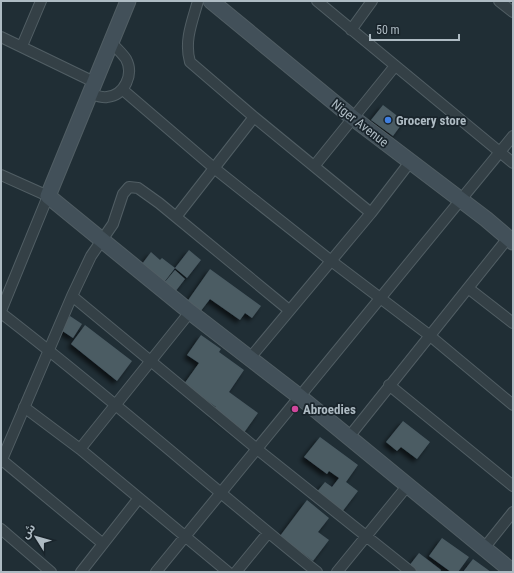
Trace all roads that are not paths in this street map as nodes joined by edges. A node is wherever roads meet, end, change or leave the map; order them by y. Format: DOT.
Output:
graph roads {
  1 [pos="41,1"];
  2 [pos="128,1"];
  3 [pos="198,1"];
  4 [pos="211,1"];
  5 [pos="317,1"];
  6 [pos="372,1"];
  7 [pos="499,1"];
  8 [pos="513,12"];
  9 [pos="351,30"];
  10 [pos="1,37"];
  11 [pos="111,42"];
  12 [pos="22,46"];
  13 [pos="396,66"];
  14 [pos="91,88"];
  15 [pos="123,90"];
  16 [pos="254,117"];
  17 [pos="353,118"];
  18 [pos="513,136"];
  19 [pos="500,152"];
  20 [pos="410,162"];
  21 [pos="513,163"];
  22 [pos="315,165"];
  23 [pos="214,168"];
  24 [pos="1,175"];
  25 [pos="48,196"];
  26 [pos="461,200"];
  27 [pos="371,213"];
  28 [pos="176,217"];
  29 [pos="102,240"];
  30 [pos="511,240"];
  31 [pos="330,260"];
  32 [pos="468,288"];
  33 [pos="72,296"];
  34 [pos="381,298"];
  35 [pos="289,310"];
  36 [pos="1,312"];
  37 [pos="190,312"];
  38 [pos="513,323"];
  39 [pos="429,336"];
  40 [pos="48,349"];
  41 [pos="250,358"];
  42 [pos="151,362"];
  43 [pos="389,385"];
  44 [pos="300,397"];
  45 [pos="513,405"];
  46 [pos="115,406"];
  47 [pos="24,407"];
  48 [pos="348,438"];
  49 [pos="80,449"];
  50 [pos="257,449"];
  51 [pos="2,461"];
  52 [pos="408,485"];
  53 [pos="513,486"];
  54 [pos="220,494"];
  55 [pos="139,498"];
  56 [pos="513,512"];
  57 [pos="1,529"];
  58 [pos="268,533"];
  59 [pos="366,534"];
  60 [pos="185,536"];
  61 [pos="102,544"];
  62 [pos="485,547"];
  63 [pos="51,572"];
  64 [pos="81,572"];
  65 [pos="156,572"];
  66 [pos="228,572"];
  67 [pos="236,572"];
  68 [pos="317,572"];
  69 [pos="337,572"];
  70 [pos="411,572"];
  71 [pos="513,572"];
  1 -- 12 [label="street"];
  2 -- 11 [label="street"];
  3 -- 16 [label="street"];
  4 -- 17 [label="street, Niger Avenue"];
  5 -- 9 [label="street"];
  6 -- 9 [label="street"];
  7 -- 8 [label="street"];
  9 -- 13 [label="street"];
  10 -- 12 [label="street"];
  11 -- 14 [label="street"];
  11 -- 15 [label="street"];
  12 -- 14 [label="street"];
  13 -- 17 [label="street"];
  13 -- 19 [label="street"];
  14 -- 15 [label="street"];
  14 -- 25 [label="street"];
  15 -- 23 [label="street"];
  16 -- 22 [label="street"];
  16 -- 23 [label="street"];
  17 -- 20 [label="street, Niger Avenue"];
  17 -- 22 [label="street"];
  18 -- 19 [label="street"];
  19 -- 21 [label="street"];
  19 -- 26 [label="street"];
  20 -- 26 [label="street, Niger Avenue"];
  20 -- 27 [label="street"];
  22 -- 27 [label="street"];
  23 -- 28 [label="street"];
  23 -- 31 [label="street"];
  24 -- 25 [label="street"];
  25 -- 29 [label="street"];
  25 -- 36 [label="street"];
  26 -- 30 [label="street, Niger Avenue"];
  26 -- 34 [label="street"];
  27 -- 31 [label="street"];
  28 -- 29 [label="street"];
  28 -- 35 [label="street"];
  29 -- 33 [label="street"];
  29 -- 37 [label="street"];
  30 -- 32 [label="street"];
  31 -- 34 [label="street"];
  31 -- 35 [label="street"];
  32 -- 38 [label="street"];
  32 -- 39 [label="street"];
  33 -- 40 [label="street"];
  33 -- 42 [label="street"];
  34 -- 39 [label="street"];
  34 -- 44 [label="street"];
  35 -- 41 [label="street"];
  36 -- 40 [label="street"];
  37 -- 41 [label="street"];
  37 -- 42 [label="street"];
  39 -- 43 [label="street"];
  39 -- 45 [label="street"];
  40 -- 46 [label="street"];
  40 -- 47 [label="street"];
  41 -- 44 [label="street"];
  42 -- 46 [label="street"];
  42 -- 50 [label="street"];
  43 -- 48 [label="street"];
  43 -- 53 [label="street"];
  44 -- 48 [label="street"];
  44 -- 50 [label="street"];
  46 -- 49 [label="street"];
  46 -- 54 [label="street"];
  47 -- 49 [label="street"];
  47 -- 51 [label="street"];
  48 -- 52 [label="street"];
  49 -- 55 [label="street"];
  50 -- 54 [label="street"];
  50 -- 59 [label="street"];
  51 -- 61 [label="street"];
  52 -- 59 [label="street"];
  52 -- 62 [label="street"];
  54 -- 58 [label="street"];
  54 -- 60 [label="street"];
  55 -- 60 [label="street"];
  55 -- 61 [label="street"];
  56 -- 62 [label="street"];
  57 -- 63 [label="street"];
  58 -- 67 [label="street"];
  58 -- 68 [label="street"];
  59 -- 69 [label="street"];
  59 -- 70 [label="street"];
  60 -- 65 [label="street"];
  60 -- 66 [label="street"];
  61 -- 64 [label="street"];
  62 -- 71 [label="street"];
}
